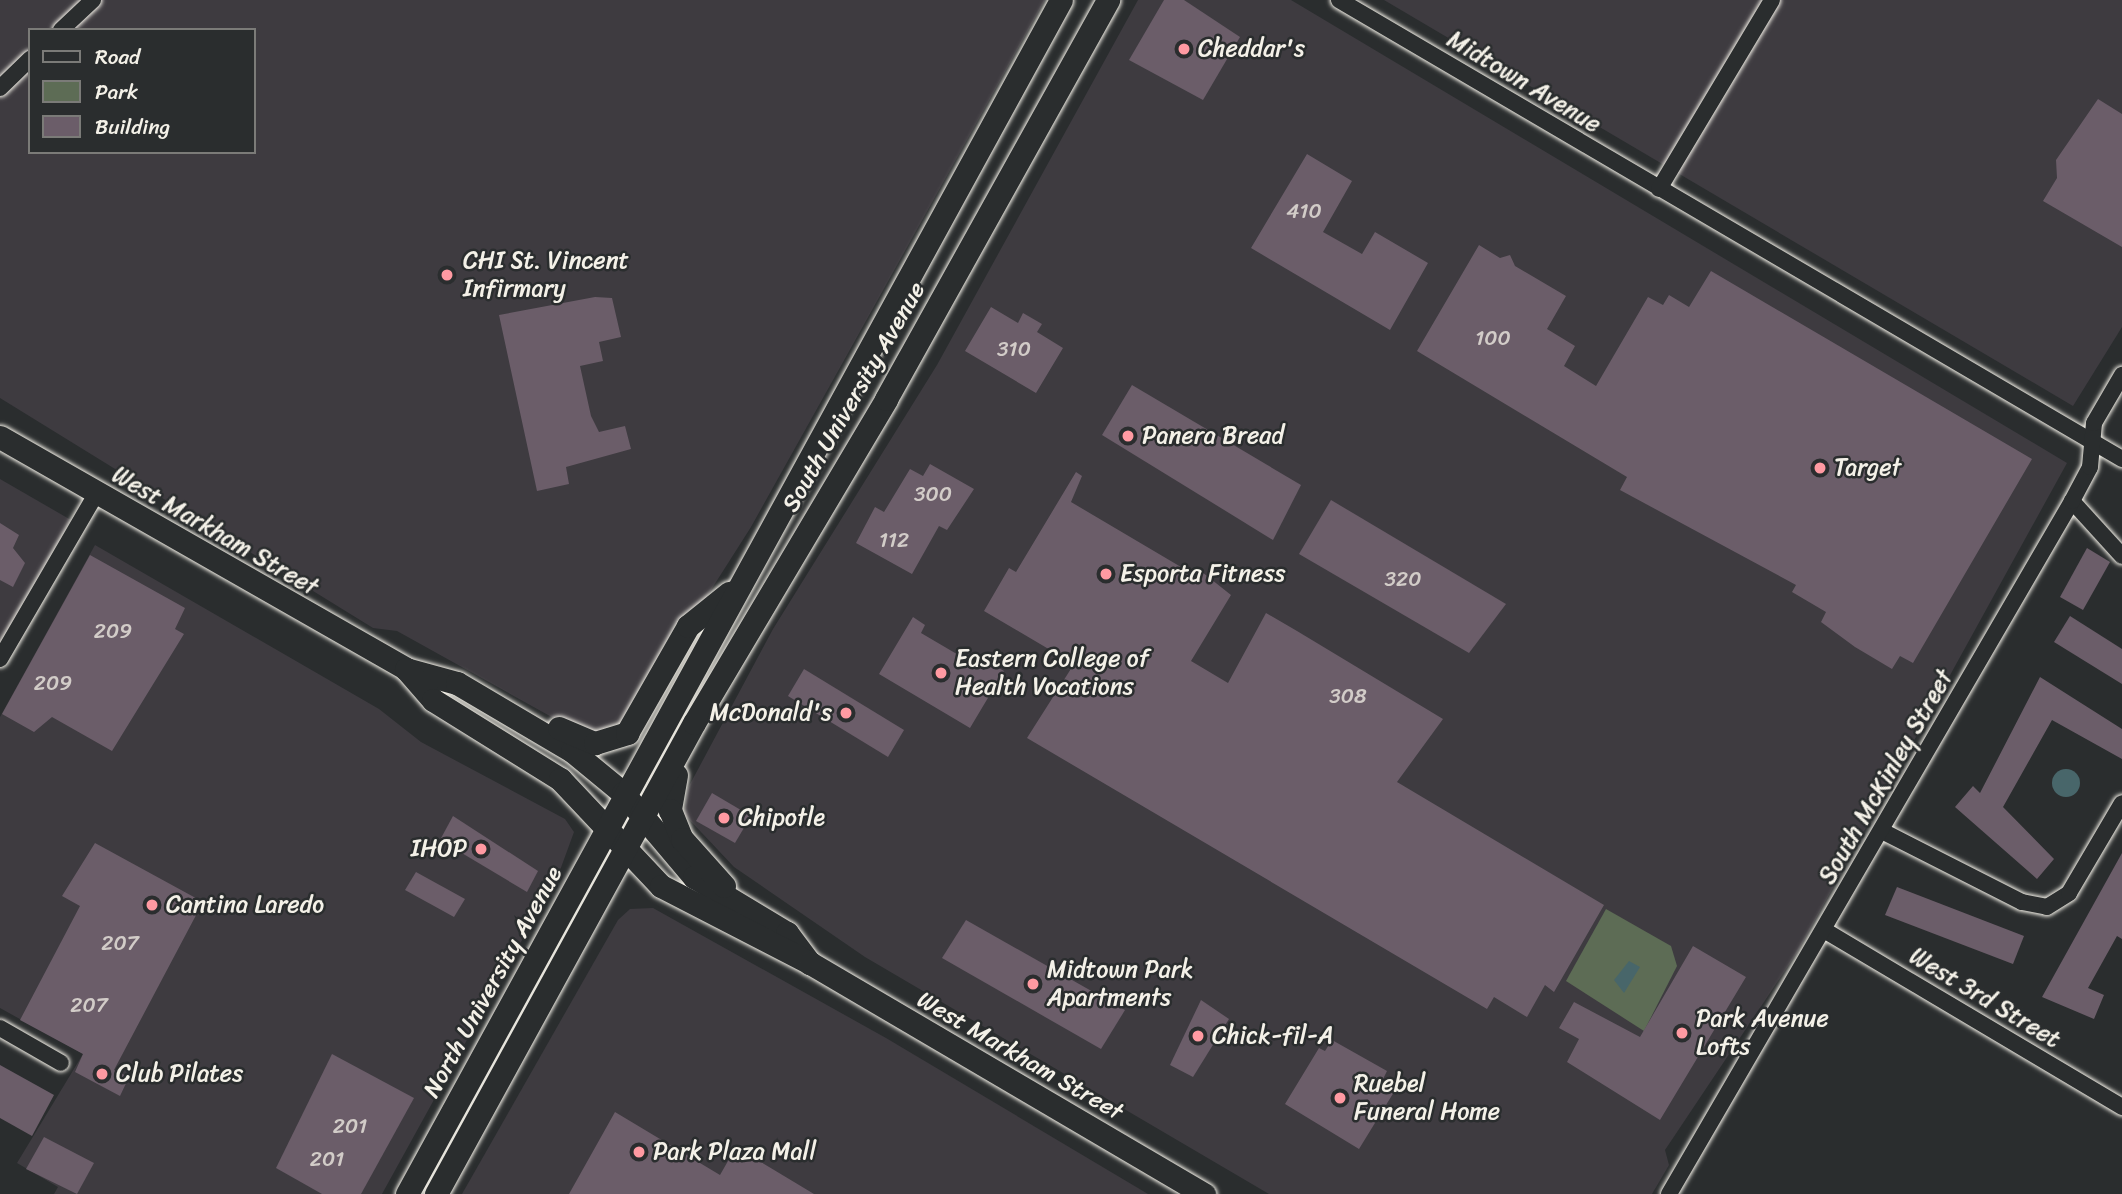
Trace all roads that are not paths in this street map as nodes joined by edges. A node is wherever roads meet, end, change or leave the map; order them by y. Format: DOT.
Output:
graph roads {
  1 [pos="93,0"];
  2 [pos="1061,0"];
  3 [pos="1108,0"];
  4 [pos="1339,0"];
  5 [pos="1772,0"];
  6 [pos="63,28"];
  7 [pos="28,62"];
  8 [pos="0,88"];
  9 [pos="1659,189"];
  10 [pos="2122,375"];
  11 [pos="0,437"];
  12 [pos="2091,446"];
  13 [pos="2122,459"];
  14 [pos="96,494"];
  15 [pos="2073,501"];
  16 [pos="2122,556"];
  17 [pos="739,584"];
  18 [pos="0,659"];
  19 [pos="406,670"];
  20 [pos="457,683"];
  21 [pos="686,739"];
  22 [pos="623,793"];
  23 [pos="2122,803"];
  24 [pos="645,819"];
  25 [pos="607,826"];
  26 [pos="1882,831"];
  27 [pos="628,849"];
  28 [pos="742,906"];
  29 [pos="1824,930"];
  30 [pos="810,963"];
  31 [pos="0,1028"];
  32 [pos="61,1063"];
  33 [pos="2122,1107"];
  34 [pos="407,1194"];
  35 [pos="436,1194"];
  36 [pos="1204,1194"];
  37 [pos="1669,1194"];
  1 -- 6 [label="street"];
  2 -- 17 [label="main road, South University Avenue"];
  3 -- 21 [label="main road, South University Avenue"];
  4 -- 9 [label="street, Midtown Avenue"];
  5 -- 9 [label="street"];
  7 -- 8 [label="street"];
  9 -- 12 [label="street, Midtown Avenue"];
  10 -- 12 [label="street, South McKinley Street"];
  11 -- 14 [label="main road, West Markham Street"];
  12 -- 13 [label="street, Midtown Avenue"];
  12 -- 15 [label="street, South McKinley Street"];
  14 -- 18 [label="street"];
  14 -- 19 [label="main road, West Markham Street"];
  15 -- 16 [label="street"];
  15 -- 26 [label="street, South McKinley Street"];
  17 -- 20 [label="main road"];
  17 -- 22 [label="main road, South University Avenue"];
  19 -- 20 [label="main road, West Markham Street"];
  19 -- 25 [label="main road, West Markham Street"];
  20 -- 22 [label="main road, West Markham Street"];
  21 -- 24 [label="main road, South University Avenue"];
  21 -- 28 [label="main road"];
  22 -- 24 [label="main road, West Markham Street"];
  22 -- 25 [label="main road, North University Avenue"];
  23 -- 26 [label="street"];
  24 -- 27 [label="main road"];
  24 -- 28 [label="main road, West Markham Street"];
  25 -- 27 [label="main road, West Markham Street"];
  25 -- 34 [label="main road, North University Avenue"];
  26 -- 29 [label="street, South McKinley Street"];
  27 -- 30 [label="main road, West Markham Street"];
  27 -- 35 [label="main road"];
  28 -- 30 [label="main road, West Markham Street"];
  29 -- 33 [label="street, West 3rd Street"];
  29 -- 37 [label="street, South McKinley Street"];
  30 -- 36 [label="main road, West Markham Street"];
  31 -- 32 [label="street"];
}
